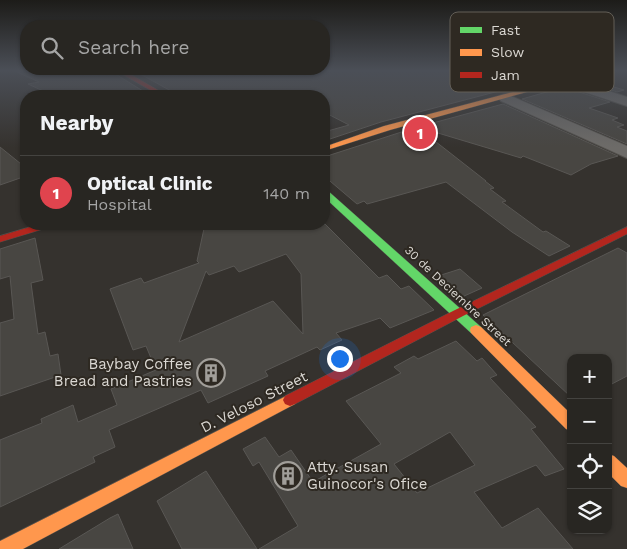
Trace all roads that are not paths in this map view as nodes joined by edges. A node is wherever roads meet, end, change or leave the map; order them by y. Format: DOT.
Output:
graph roads {
  1 [pos="514,96"];
  2 [pos="608,96"];
  3 [pos="506,98"];
  4 [pos="627,102"];
  5 [pos="330,147"];
  6 [pos="627,153"];
  7 [pos="330,197"];
  8 [pos="30,230"];
  9 [pos="627,230"];
  10 [pos="0,239"];
  11 [pos="459,313"];
  12 [pos="567,420"];
  13 [pos="612,465"];
  14 [pos="627,480"];
  15 [pos="4,549"];
  1 -- 3 [label="street"];
  2 -- 4 [label="street"];
  3 -- 5 [label="street"];
  3 -- 6 [label="street"];
  7 -- 11 [label="street, 30 de Deciembre Street"];
  8 -- 10 [label="street"];
  9 -- 11 [label="street, D. Veloso Street"];
  11 -- 12 [label="street, 30 de Deciembre Street"];
  11 -- 15 [label="street, D. Veloso Street"];
  13 -- 14 [label="street"];
}
